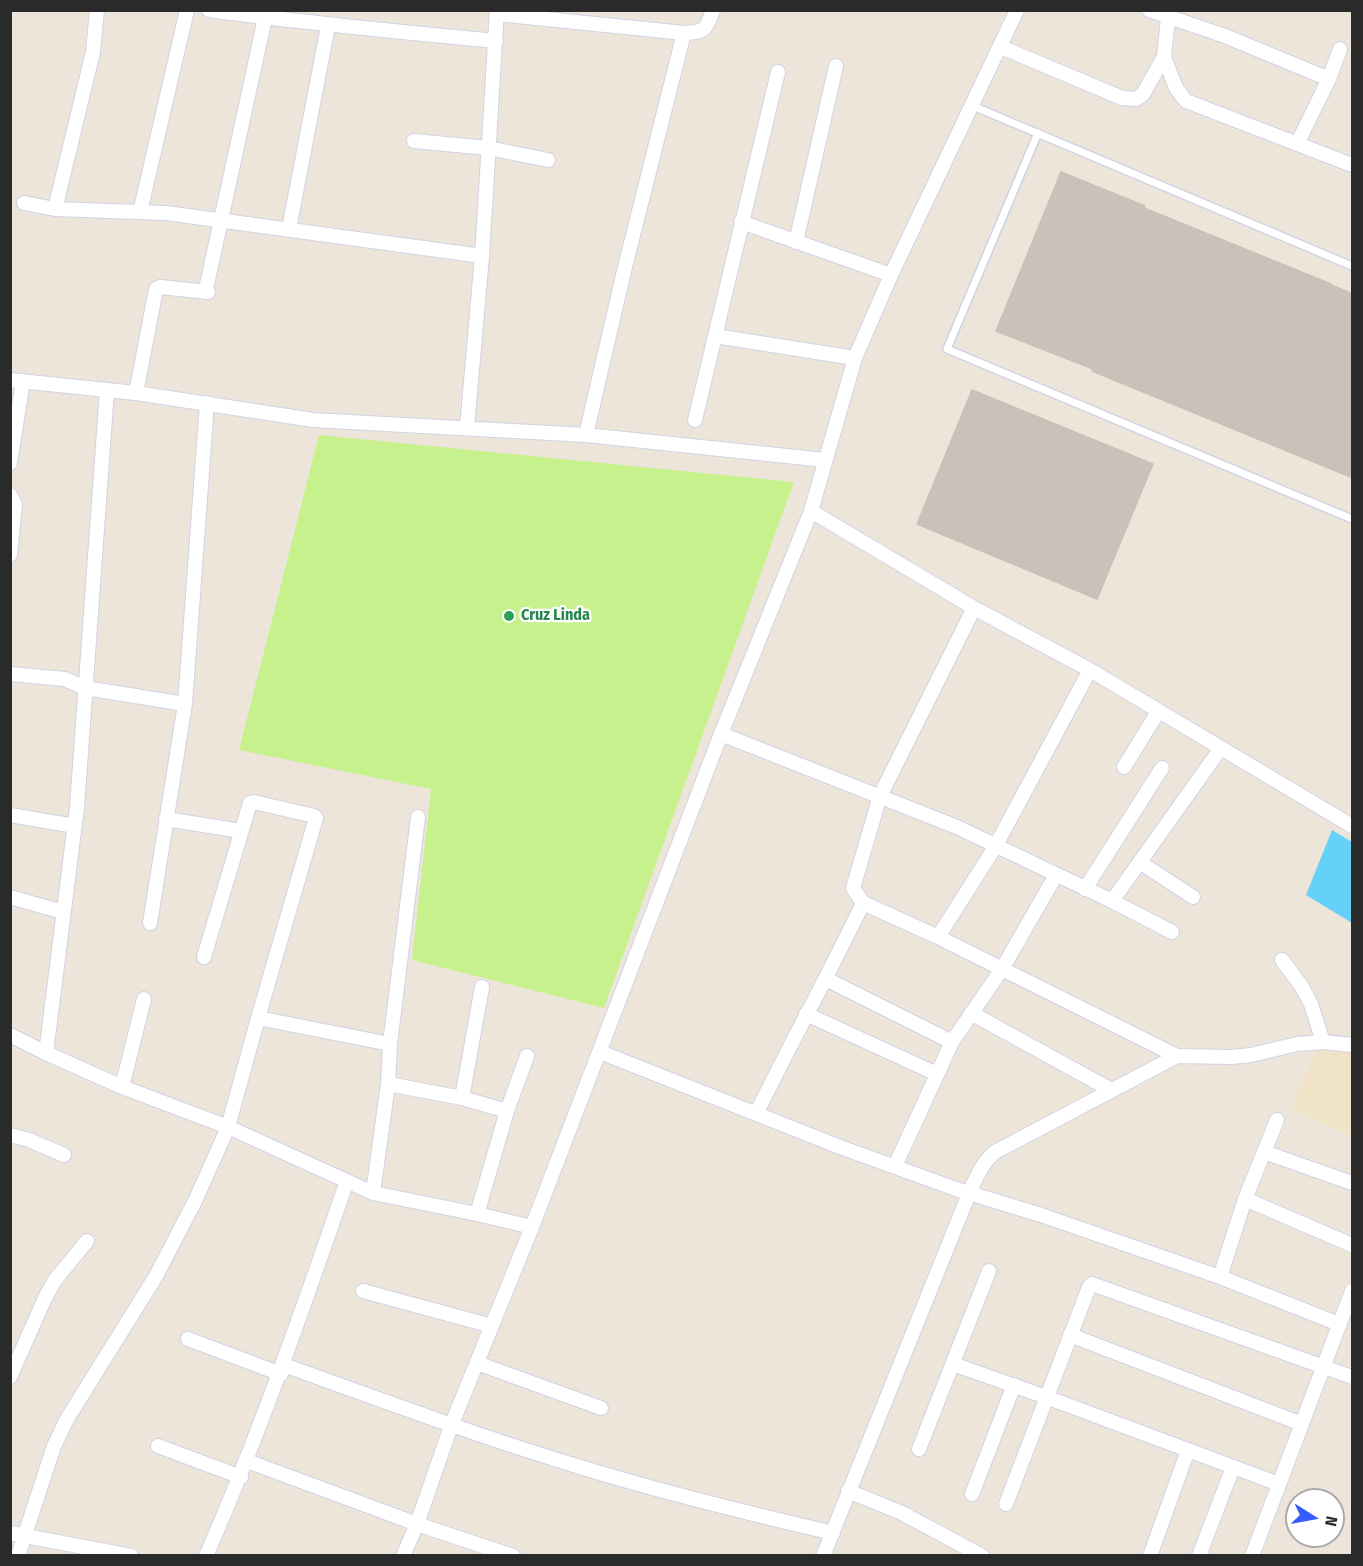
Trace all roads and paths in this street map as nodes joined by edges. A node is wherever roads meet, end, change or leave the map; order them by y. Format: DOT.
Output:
graph roads {
  1 [pos="97,10"];
  2 [pos="187,10"];
  3 [pos="209,10"];
  4 [pos="713,10"];
  5 [pos="1017,10"];
  6 [pos="1149,10"];
  7 [pos="497,12"];
  8 [pos="291,15"];
  9 [pos="265,18"];
  10 [pos="1168,18"];
  11 [pos="328,26"];
  12 [pos="684,33"];
  13 [pos="496,41"];
  14 [pos="1001,47"];
  15 [pos="1340,49"];
  16 [pos="1164,57"];
  17 [pos="836,66"];
  18 [pos="778,72"];
  19 [pos="1329,79"];
  20 [pos="973,106"];
  21 [pos="1038,133"];
  22 [pos="414,141"];
  23 [pos="1297,144"];
  24 [pos="488,148"];
  25 [pos="548,160"];
  26 [pos="1353,165"];
  27 [pos="24,203"];
  28 [pos="55,209"];
  29 [pos="140,212"];
  30 [pos="222,220"];
  31 [pos="741,222"];
  32 [pos="290,229"];
  33 [pos="796,242"];
  34 [pos="482,256"];
  35 [pos="1353,266"];
  36 [pos="891,275"];
  37 [pos="715,336"];
  38 [pos="855,357"];
  39 [pos="17,380"];
  40 [pos="107,390"];
  41 [pos="136,393"];
  42 [pos="207,403"];
  43 [pos="695,420"];
  44 [pos="467,427"];
  45 [pos="586,435"];
  46 [pos="825,460"];
  47 [pos="10,463"];
  48 [pos="10,495"];
  49 [pos="811,511"];
  50 [pos="1353,519"];
  51 [pos="10,555"];
  52 [pos="974,608"];
  53 [pos="1090,670"];
  54 [pos="10,674"];
  55 [pos="85,688"];
  56 [pos="185,704"];
  57 [pos="1158,712"];
  58 [pos="721,734"];
  59 [pos="1221,748"];
  60 [pos="1124,767"];
  61 [pos="1162,768"];
  62 [pos="880,796"];
  63 [pos="10,815"];
  64 [pos="418,817"];
  65 [pos="166,819"];
  66 [pos="75,826"];
  67 [pos="1353,826"];
  68 [pos="241,831"];
  69 [pos="995,847"];
  70 [pos="1141,863"];
  71 [pos="1056,875"];
  72 [pos="1085,888"];
  73 [pos="10,897"];
  74 [pos="1193,897"];
  75 [pos="1112,901"];
  76 [pos="863,903"];
  77 [pos="63,912"];
  78 [pos="150,923"];
  79 [pos="1172,932"];
  80 [pos="938,937"];
  81 [pos="204,957"];
  82 [pos="1282,960"];
  83 [pos="1002,969"];
  84 [pos="826,979"];
  85 [pos="483,987"];
  86 [pos="144,999"];
  87 [pos="972,1013"];
  88 [pos="806,1014"];
  89 [pos="258,1018"];
  90 [pos="10,1035"];
  91 [pos="952,1042"];
  92 [pos="1323,1042"];
  93 [pos="390,1044"];
  94 [pos="1353,1045"];
  95 [pos="600,1052"];
  96 [pos="46,1053"];
  97 [pos="527,1056"];
  98 [pos="1177,1056"];
  99 [pos="938,1074"];
  100 [pos="388,1084"];
  101 [pos="122,1087"];
  102 [pos="1111,1090"];
  103 [pos="462,1098"];
  104 [pos="507,1111"];
  105 [pos="756,1114"];
  106 [pos="1277,1120"];
  107 [pos="228,1127"];
  108 [pos="10,1135"];
  109 [pos="1264,1152"];
  110 [pos="64,1155"];
  111 [pos="895,1166"];
  112 [pos="347,1181"];
  113 [pos="1353,1184"];
  114 [pos="970,1191"];
  115 [pos="373,1193"];
  116 [pos="1245,1199"];
  117 [pos="477,1214"];
  118 [pos="532,1227"];
  119 [pos="87,1241"];
  120 [pos="1353,1245"];
  121 [pos="989,1271"];
  122 [pos="1220,1277"];
  123 [pos="363,1291"];
  124 [pos="1353,1291"];
  125 [pos="1339,1324"];
  126 [pos="492,1326"];
  127 [pos="1070,1335"];
  128 [pos="188,1340"];
  129 [pos="477,1363"];
  130 [pos="953,1364"];
  131 [pos="1325,1368"];
  132 [pos="282,1369"];
  133 [pos="10,1377"];
  134 [pos="1353,1377"];
  135 [pos="1014,1385"];
  136 [pos="1046,1397"];
  137 [pos="601,1408"];
  138 [pos="1302,1424"];
  139 [pos="451,1425"];
  140 [pos="158,1446"];
  141 [pos="920,1449"];
  142 [pos="1188,1450"];
  143 [pos="247,1461"];
  144 [pos="1233,1467"];
  145 [pos="241,1477"];
  146 [pos="1279,1484"];
  147 [pos="848,1491"];
  148 [pos="972,1494"];
  149 [pos="1006,1504"];
  150 [pos="417,1524"];
  151 [pos="833,1533"];
  152 [pos="17,1534"];
  153 [pos="18,1556"];
  154 [pos="131,1556"];
  155 [pos="206,1556"];
  156 [pos="403,1556"];
  157 [pos="513,1556"];
  158 [pos="823,1556"];
  159 [pos="982,1556"];
  160 [pos="1150,1556"];
  161 [pos="1199,1556"];
  162 [pos="1252,1556"];
  1 -- 28 [label="street"];
  2 -- 29 [label="street"];
  3 -- 9 [label="street"];
  4 -- 12 [label="street"];
  5 -- 14 [label="street"];
  6 -- 10 [label="street"];
  7 -- 12 [label="street"];
  7 -- 13 [label="street"];
  8 -- 9 [label="street"];
  8 -- 11 [label="street"];
  9 -- 30 [label="street"];
  10 -- 16 [label="street"];
  10 -- 19 [label="street"];
  11 -- 13 [label="street"];
  11 -- 32 [label="street"];
  12 -- 45 [label="street"];
  13 -- 24 [label="street"];
  14 -- 16 [label="street"];
  14 -- 20 [label="street"];
  15 -- 19 [label="street"];
  16 -- 23 [label="street"];
  17 -- 33 [label="street"];
  18 -- 31 [label="street"];
  19 -- 23 [label="street"];
  20 -- 21 [label="lane"];
  20 -- 36 [label="street"];
  21 -- 35 [label="lane"];
  21 -- 50 [label="lane"];
  22 -- 24 [label="street"];
  23 -- 26 [label="street"];
  24 -- 25 [label="street"];
  24 -- 34 [label="street"];
  27 -- 28 [label="street"];
  28 -- 29 [label="street"];
  29 -- 30 [label="street"];
  30 -- 32 [label="street"];
  30 -- 41 [label="street"];
  31 -- 33 [label="street"];
  31 -- 37 [label="street"];
  32 -- 34 [label="street"];
  33 -- 36 [label="street"];
  34 -- 44 [label="street"];
  36 -- 38 [label="street"];
  37 -- 38 [label="street"];
  37 -- 43 [label="street"];
  38 -- 46 [label="street"];
  39 -- 40 [label="street"];
  39 -- 47 [label="street"];
  40 -- 41 [label="street"];
  40 -- 55 [label="street"];
  41 -- 42 [label="street"];
  42 -- 44 [label="street"];
  42 -- 56 [label="street"];
  44 -- 45 [label="street"];
  45 -- 46 [label="street"];
  46 -- 49 [label="street"];
  48 -- 51 [label="street"];
  49 -- 52 [label="street"];
  49 -- 58 [label="street"];
  52 -- 53 [label="street"];
  52 -- 62 [label="street"];
  53 -- 57 [label="street"];
  53 -- 69 [label="street"];
  54 -- 55 [label="street"];
  55 -- 56 [label="street"];
  55 -- 66 [label="street"];
  56 -- 65 [label="street"];
  57 -- 59 [label="street"];
  57 -- 60 [label="street"];
  58 -- 62 [label="street"];
  58 -- 95 [label="street"];
  59 -- 67 [label="street"];
  59 -- 70 [label="street"];
  61 -- 72 [label="street"];
  62 -- 69 [label="street"];
  62 -- 76 [label="street"];
  63 -- 66 [label="street"];
  64 -- 93 [label="street"];
  65 -- 68 [label="street"];
  65 -- 78 [label="street"];
  66 -- 77 [label="street"];
  68 -- 81 [label="street"];
  68 -- 89 [label="street"];
  69 -- 71 [label="street"];
  69 -- 80 [label="street"];
  70 -- 74 [label="street"];
  70 -- 75 [label="street"];
  71 -- 72 [label="street"];
  71 -- 83 [label="street"];
  72 -- 75 [label="street"];
  73 -- 77 [label="street"];
  75 -- 79 [label="street"];
  76 -- 80 [label="street"];
  76 -- 84 [label="street"];
  77 -- 96 [label="street"];
  80 -- 83 [label="street"];
  82 -- 92 [label="street"];
  83 -- 87 [label="street"];
  83 -- 98 [label="street"];
  84 -- 88 [label="street"];
  84 -- 91 [label="street"];
  85 -- 103 [label="street"];
  86 -- 101 [label="street"];
  87 -- 91 [label="street"];
  87 -- 102 [label="street"];
  88 -- 99 [label="street"];
  88 -- 105 [label="street"];
  89 -- 93 [label="street"];
  89 -- 107 [label="street"];
  90 -- 96 [label="street"];
  91 -- 99 [label="street"];
  92 -- 94 [label="street"];
  92 -- 98 [label="street"];
  93 -- 100 [label="street"];
  95 -- 105 [label="street"];
  95 -- 118 [label="street"];
  96 -- 101 [label="street"];
  97 -- 104 [label="street"];
  98 -- 102 [label="street"];
  99 -- 111 [label="street"];
  100 -- 103 [label="street"];
  100 -- 115 [label="street"];
  101 -- 107 [label="street"];
  102 -- 114 [label="street"];
  103 -- 104 [label="street"];
  104 -- 117 [label="street"];
  105 -- 111 [label="street"];
  106 -- 109 [label="street"];
  107 -- 112 [label="street"];
  107 -- 152 [label="street"];
  108 -- 110 [label="street"];
  109 -- 113 [label="street"];
  109 -- 116 [label="street"];
  111 -- 114 [label="street"];
  112 -- 115 [label="street"];
  112 -- 132 [label="street"];
  114 -- 122 [label="street"];
  114 -- 147 [label="street"];
  115 -- 117 [label="street"];
  116 -- 120 [label="street"];
  116 -- 122 [label="street"];
  117 -- 118 [label="street"];
  118 -- 126 [label="street"];
  119 -- 133 [label="street"];
  121 -- 130 [label="street"];
  122 -- 125 [label="street"];
  123 -- 126 [label="street"];
  124 -- 125 [label="street"];
  125 -- 131 [label="street"];
  126 -- 129 [label="street"];
  127 -- 131 [label="street"];
  127 -- 136 [label="street"];
  127 -- 138 [label="street"];
  128 -- 132 [label="street"];
  129 -- 137 [label="street"];
  129 -- 139 [label="street"];
  130 -- 135 [label="street"];
  130 -- 141 [label="street"];
  131 -- 134 [label="street"];
  131 -- 138 [label="street"];
  132 -- 139 [label="street"];
  132 -- 143 [label="street"];
  135 -- 136 [label="street"];
  135 -- 148 [label="street"];
  136 -- 142 [label="street"];
  136 -- 149 [label="street"];
  138 -- 146 [label="street"];
  139 -- 150 [label="street"];
  139 -- 151 [label="street"];
  140 -- 145 [label="street"];
  142 -- 144 [label="street"];
  142 -- 160 [label="street"];
  143 -- 145 [label="street"];
  143 -- 150 [label="street"];
  144 -- 146 [label="street"];
  144 -- 161 [label="street"];
  145 -- 155 [label="street"];
  146 -- 162 [label="street"];
  147 -- 151 [label="street"];
  147 -- 159 [label="street"];
  150 -- 156 [label="street"];
  150 -- 157 [label="street"];
  151 -- 158 [label="street"];
  152 -- 153 [label="street"];
  152 -- 154 [label="street"];
}
